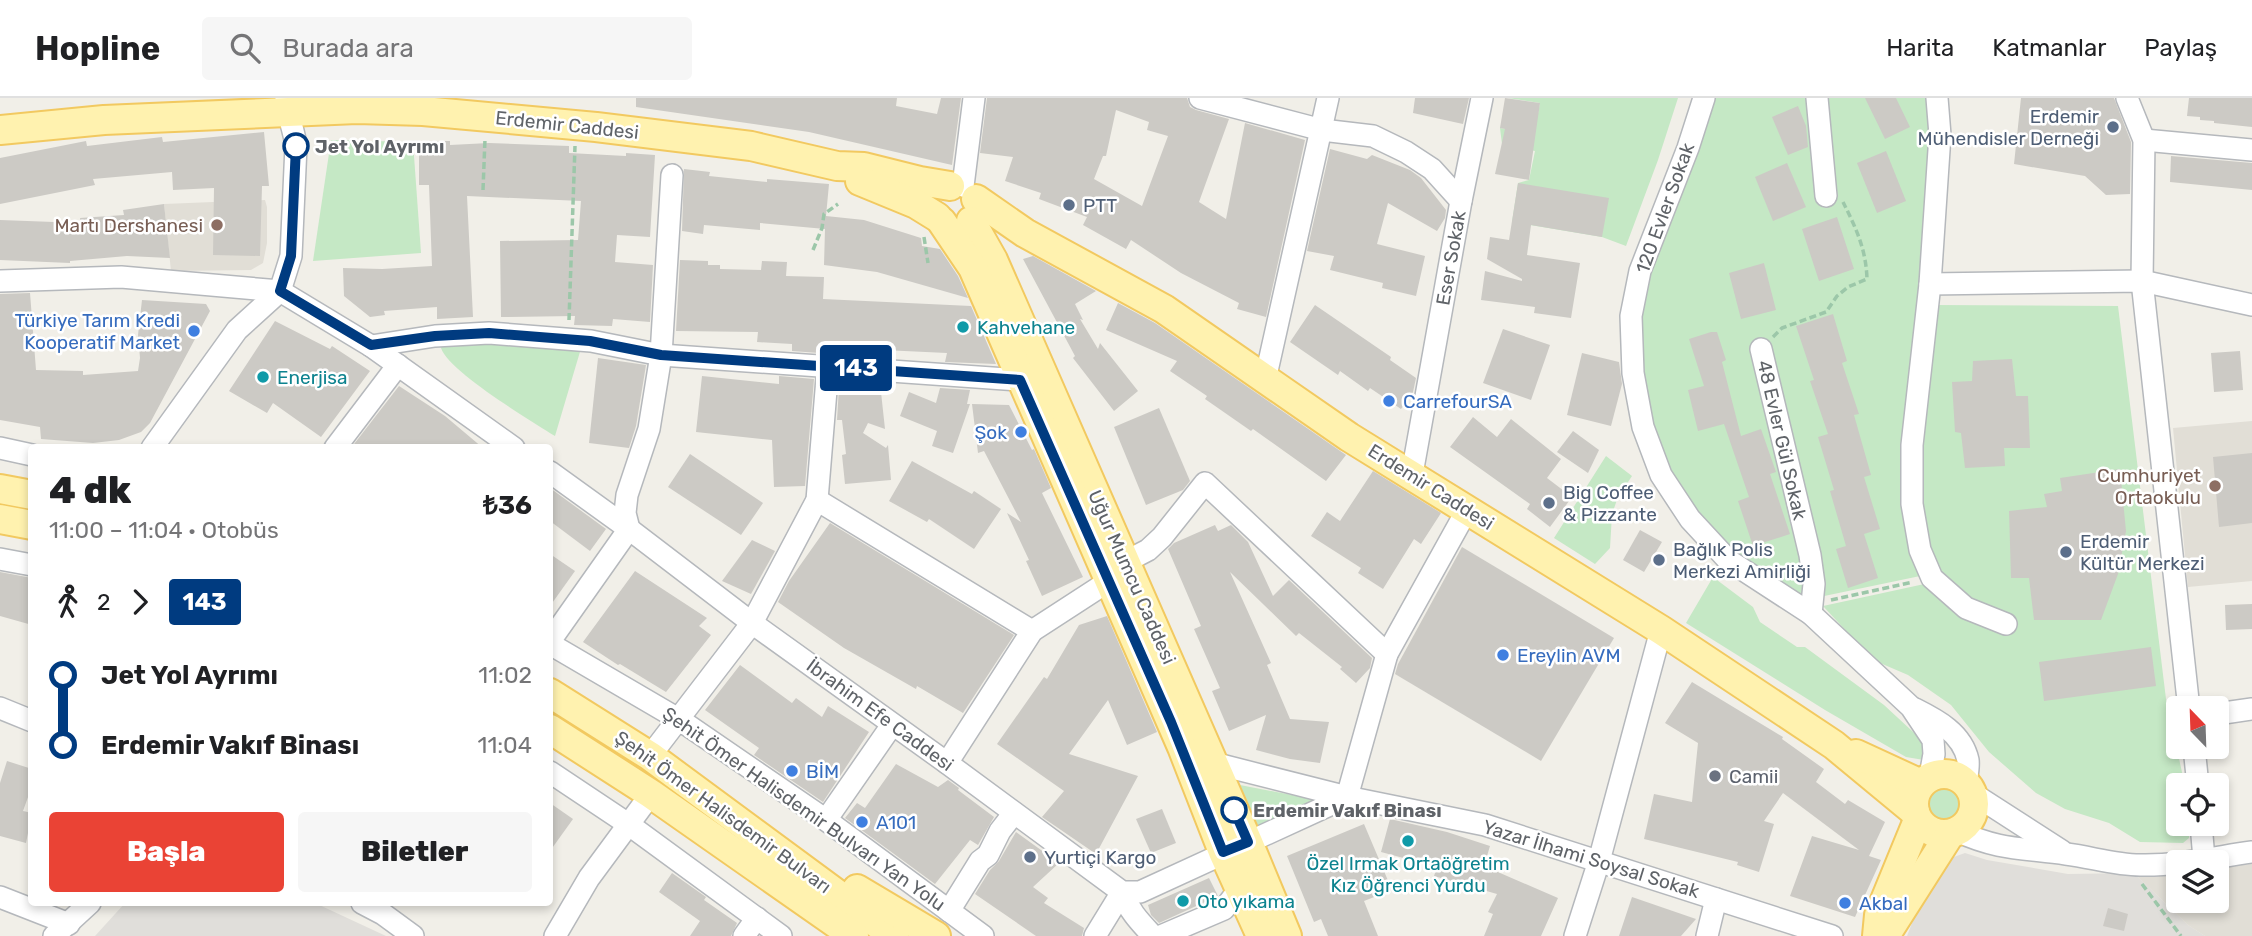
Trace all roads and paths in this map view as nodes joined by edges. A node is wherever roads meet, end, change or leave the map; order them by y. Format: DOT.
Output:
graph roads {
  1 [pos="974,98"];
  2 [pos="1200,98"];
  3 [pos="1328,98"];
  4 [pos="1482,98"];
  5 [pos="1703,98"];
  6 [pos="1817,98"];
  7 [pos="1937,98"];
  8 [pos="2127,98"];
  9 [pos="287,105"];
  10 [pos="0,130"];
  11 [pos="1322,130"];
  12 [pos="485,136"];
  13 [pos="2144,140"];
  14 [pos="575,144"];
  15 [pos="2252,150"];
  16 [pos="837,166"];
  17 [pos="672,175"];
  18 [pos="483,190"];
  19 [pos="1826,196"];
  20 [pos="1461,201"];
  21 [pos="967,202"];
  22 [pos="838,204"];
  23 [pos="934,225"];
  24 [pos="813,250"];
  25 [pos="928,263"];
  26 [pos="0,281"];
  27 [pos="2142,281"];
  28 [pos="1930,284"];
  29 [pos="280,291"];
  30 [pos="2252,305"];
  31 [pos="568,339"];
  32 [pos="371,345"];
  33 [pos="1761,349"];
  34 [pos="661,355"];
  35 [pos="398,365"];
  36 [pos="828,366"];
  37 [pos="1020,380"];
  38 [pos="1265,380"];
  39 [pos="155,444"];
  40 [pos="338,444"];
  41 [pos="507,444"];
  42 [pos="0,448"];
  43 [pos="28,453"];
  44 [pos="553,474"];
  45 [pos="1412,474"];
  46 [pos="0,489"];
  47 [pos="28,494"];
  48 [pos="817,500"];
  49 [pos="1467,510"];
  50 [pos="0,519"];
  51 [pos="28,525"];
  52 [pos="629,529"];
  53 [pos="0,559"];
  54 [pos="28,564"];
  55 [pos="1117,571"];
  56 [pos="1932,578"];
  57 [pos="1812,609"];
  58 [pos="752,624"];
  59 [pos="2006,624"];
  60 [pos="1661,630"];
  61 [pos="1032,631"];
  62 [pos="553,639"];
  63 [pos="553,645"];
  64 [pos="1387,654"];
  65 [pos="553,694"];
  66 [pos="2188,696"];
  67 [pos="1911,707"];
  68 [pos="0,708"];
  69 [pos="2252,709"];
  70 [pos="2230,712"];
  71 [pos="28,719"];
  72 [pos="680,720"];
  73 [pos="892,725"];
  74 [pos="553,731"];
  75 [pos="1834,745"];
  76 [pos="650,756"];
  77 [pos="947,763"];
  78 [pos="1213,763"];
  79 [pos="553,774"];
  80 [pos="1925,780"];
  81 [pos="1969,788"];
  82 [pos="651,794"];
  83 [pos="1347,797"];
  84 [pos="716,804"];
  85 [pos="1014,813"];
  86 [pos="1916,816"];
  87 [pos="826,820"];
  88 [pos="628,824"];
  89 [pos="702,829"];
  90 [pos="1954,832"];
  91 [pos="1236,847"];
  92 [pos="2252,852"];
  93 [pos="2066,854"];
  94 [pos="2229,855"];
  95 [pos="1599,861"];
  96 [pos="2166,863"];
  97 [pos="2142,884"];
  98 [pos="1240,888"];
  99 [pos="1122,892"];
  100 [pos="0,897"];
  101 [pos="1716,899"];
  102 [pos="87,906"];
  103 [pos="387,909"];
  104 [pos="949,911"];
  105 [pos="757,918"];
  106 [pos="62,930"];
  107 [pos="413,936"];
  108 [pos="555,936"];
  109 [pos="744,936"];
  110 [pos="781,936"];
  111 [pos="821,936"];
  112 [pos="854,936"];
  113 [pos="894,936"];
  114 [pos="936,936"];
  115 [pos="983,936"];
  116 [pos="1095,936"];
  117 [pos="1153,936"];
  118 [pos="1161,936"];
  119 [pos="1261,936"];
  120 [pos="1287,936"];
  121 [pos="1576,936"];
  122 [pos="1707,936"];
  123 [pos="1832,936"];
  124 [pos="1877,936"];
  125 [pos="1885,936"];
  126 [pos="2181,936"];
  1 -- 21 [label="street"];
  2 -- 11 [label="street, Eser Sokak"];
  3 -- 11 [label="street"];
  4 -- 20 [label="street"];
  5 -- 57 [label="street, 120 Evler Sokak"];
  6 -- 19 [label="street"];
  7 -- 28 [label="street"];
  8 -- 13 [label="street"];
  9 -- 10 [label="main road, Erdemir Caddesi"];
  9 -- 16 [label="main road, Erdemir Caddesi"];
  9 -- 29 [label="street"];
  11 -- 20 [label="street, Eser Sokak"];
  11 -- 38 [label="street"];
  12 -- 18 [label="path"];
  13 -- 15 [label="street"];
  13 -- 27 [label="street"];
  14 -- 31 [label="path"];
  16 -- 21 [label="main road, Erdemir Caddesi"];
  16 -- 23 [label="main road, Erdemir Caddesi"];
  17 -- 34 [label="street"];
  19 -- 33 [label="path"];
  20 -- 45 [label="street, Eser Sokak"];
  21 -- 23 [label="main road"];
  21 -- 23 [label="main road"];
  21 -- 38 [label="main road, Erdemir Caddesi"];
  21 -- 55 [label="main road, Uğur Mumcu Caddesi"];
  22 -- 24 [label="path"];
  23 -- 25 [label="path"];
  23 -- 37 [label="main road, Uğur Mumcu Caddesi"];
  26 -- 29 [label="street"];
  27 -- 28 [label="street"];
  27 -- 30 [label="street"];
  27 -- 66 [label="street"];
  28 -- 56 [label="street"];
  29 -- 32 [label="street"];
  29 -- 39 [label="street"];
  31 -- 32 [label="street"];
  31 -- 34 [label="street"];
  32 -- 35 [label="street"];
  33 -- 57 [label="street, 48 Evler Gül Sokak"];
  34 -- 36 [label="street"];
  34 -- 52 [label="street"];
  35 -- 40 [label="street"];
  35 -- 41 [label="street"];
  36 -- 37 [label="street"];
  36 -- 48 [label="street"];
  37 -- 55 [label="main road, Uğur Mumcu Caddesi"];
  38 -- 45 [label="main road, Erdemir Caddesi"];
  42 -- 43 [label="street"];
  44 -- 52 [label="street, İbrahim Efe Caddesi"];
  45 -- 49 [label="main road, Erdemir Caddesi"];
  46 -- 47 [label="main road"];
  48 -- 58 [label="street"];
  48 -- 61 [label="street"];
  49 -- 60 [label="main road, Erdemir Caddesi"];
  49 -- 64 [label="street"];
  50 -- 51 [label="main road"];
  52 -- 58 [label="street, İbrahim Efe Caddesi"];
  52 -- 62 [label="street"];
  53 -- 54 [label="street"];
  55 -- 61 [label="street"];
  55 -- 64 [label="street"];
  55 -- 78 [label="main road, Uğur Mumcu Caddesi"];
  55 -- 91 [label="main road, Uğur Mumcu Caddesi"];
  56 -- 57 [label="path"];
  56 -- 59 [label="street"];
  57 -- 67 [label="street, 120 Evler Sokak"];
  58 -- 72 [label="street"];
  58 -- 73 [label="street, İbrahim Efe Caddesi"];
  60 -- 75 [label="main road, Erdemir Caddesi"];
  60 -- 95 [label="street"];
  61 -- 77 [label="street"];
  63 -- 72 [label="street, Şehit Ömer Halisdemir Bulvarı Yan Yolu"];
  64 -- 83 [label="street"];
  65 -- 76 [label="main road, Şehit Ömer Halisdemir Bulvarı"];
  67 -- 80 [label="street, 120 Evler Sokak"];
  67 -- 81 [label="street, 120 Evler Sokak"];
  68 -- 71 [label="street"];
  69 -- 70 [label="street"];
  72 -- 76 [label="street"];
  72 -- 87 [label="street, Şehit Ömer Halisdemir Bulvarı Yan Yolu"];
  73 -- 77 [label="street, İbrahim Efe Caddesi"];
  73 -- 87 [label="street"];
  74 -- 82 [label="main road, Şehit Ömer Halisdemir Bulvarı"];
  75 -- 80 [label="main road, Erdemir Caddesi"];
  75 -- 86 [label="main road, Erdemir Caddesi"];
  76 -- 84 [label="main road, Şehit Ömer Halisdemir Bulvarı"];
  77 -- 85 [label="street, İbrahim Efe Caddesi"];
  78 -- 83 [label="street, Yazar İlhami Soysal Sokak"];
  78 -- 91 [label="main road, Uğur Mumcu Caddesi"];
  79 -- 88 [label="street"];
  80 -- 81 [label="main road"];
  80 -- 86 [label="main road"];
  81 -- 90 [label="main road"];
  81 -- 93 [label="street"];
  82 -- 88 [label="street"];
  82 -- 89 [label="main road, Şehit Ömer Halisdemir Bulvarı"];
  83 -- 91 [label="street"];
  83 -- 95 [label="street, Yazar İlhami Soysal Sokak"];
  84 -- 113 [label="main road, Şehit Ömer Halisdemir Bulvarı"];
  84 -- 114 [label="main road"];
  85 -- 99 [label="street, İbrahim Efe Caddesi"];
  85 -- 104 [label="street"];
  86 -- 90 [label="main road"];
  86 -- 124 [label="main road"];
  87 -- 104 [label="street, Şehit Ömer Halisdemir Bulvarı Yan Yolu"];
  88 -- 105 [label="street"];
  88 -- 108 [label="street"];
  89 -- 111 [label="main road, Şehit Ömer Halisdemir Bulvarı"];
  89 -- 112 [label="main road, Şehit Ömer Halisdemir Bulvarı"];
  90 -- 93 [label="street"];
  90 -- 125 [label="main road"];
  91 -- 98 [label="main road, Uğur Mumcu Caddesi"];
  91 -- 99 [label="street"];
  91 -- 120 [label="main road, Uğur Mumcu Caddesi"];
  92 -- 94 [label="street"];
  93 -- 96 [label="street"];
  95 -- 101 [label="street, Yazar İlhami Soysal Sokak"];
  95 -- 121 [label="street"];
  97 -- 126 [label="path"];
  98 -- 118 [label="street"];
  98 -- 119 [label="main road, Uğur Mumcu Caddesi"];
  99 -- 116 [label="street"];
  99 -- 117 [label="street"];
  100 -- 106 [label="street"];
  101 -- 122 [label="street"];
  101 -- 123 [label="street, Yazar İlhami Soysal Sokak"];
  102 -- 106 [label="street"];
  103 -- 107 [label="street"];
  104 -- 115 [label="street, Şehit Ömer Halisdemir Bulvarı Yan Yolu"];
  105 -- 109 [label="street"];
  105 -- 110 [label="street"];
}
